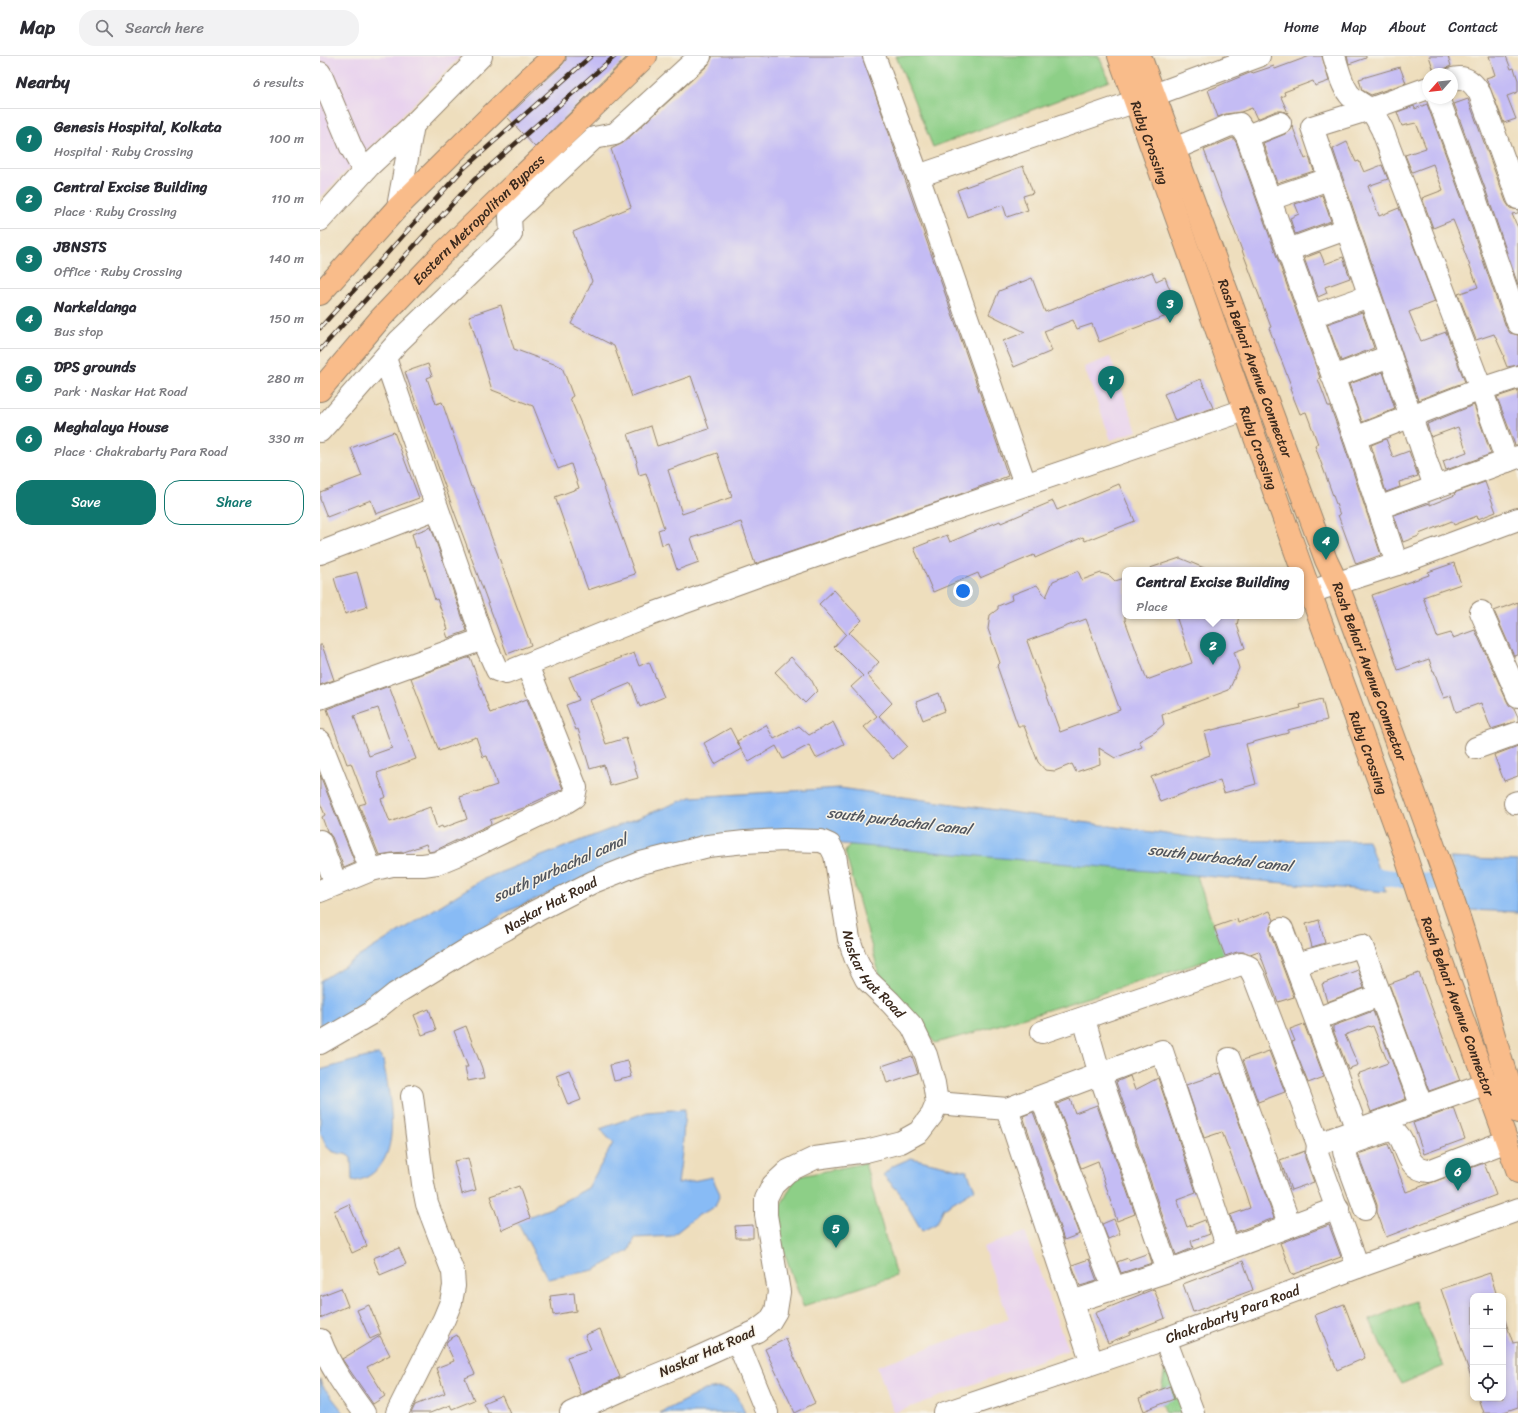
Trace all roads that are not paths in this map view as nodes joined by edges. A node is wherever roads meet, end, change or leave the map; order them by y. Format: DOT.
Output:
graph roads {
  1 [pos="481,56"];
  2 [pos="554,56"];
  3 [pos="646,56"];
  4 [pos="700,56"];
  5 [pos="874,56"];
  6 [pos="1119,56"];
  7 [pos="1140,56"];
  8 [pos="1259,56"];
  9 [pos="1334,56"];
  10 [pos="320,73"];
  11 [pos="1458,78"];
  12 [pos="1422,90"];
  13 [pos="1144,98"];
  14 [pos="1440,104"];
  15 [pos="1370,109"];
  16 [pos="1280,123"];
  17 [pos="413,125"];
  18 [pos="1247,136"];
  19 [pos="1174,149"];
  20 [pos="364,171"];
  21 [pos="918,176"];
  22 [pos="1329,179"];
  23 [pos="1518,198"];
  24 [pos="1270,199"];
  25 [pos="398,207"];
  26 [pos="320,220"];
  27 [pos="1346,229"];
  28 [pos="1288,250"];
  29 [pos="320,294"];
  30 [pos="1369,296"];
  31 [pos="1312,316"];
  32 [pos="380,319"];
  33 [pos="1518,323"];
  34 [pos="399,341"];
  35 [pos="1390,356"];
  36 [pos="385,358"];
  37 [pos="1333,377"];
  38 [pos="1518,377"];
  39 [pos="1481,389"];
  40 [pos="320,390"];
  41 [pos="1245,410"];
  42 [pos="1411,416"];
  43 [pos="320,431"];
  44 [pos="1355,438"];
  45 [pos="1512,459"];
  46 [pos="1025,484"];
  47 [pos="1435,487"];
  48 [pos="437,508"];
  49 [pos="1378,508"];
  50 [pos="1518,519"];
  51 [pos="320,553"];
  52 [pos="1397,564"];
  53 [pos="1301,567"];
  54 [pos="1304,575"];
  55 [pos="1337,584"];
  56 [pos="1310,592"];
  57 [pos="1481,612"];
  58 [pos="483,638"];
  59 [pos="527,665"];
  60 [pos="1518,696"];
  61 [pos="320,698"];
  62 [pos="1518,733"];
  63 [pos="320,741"];
  64 [pos="1476,748"];
  65 [pos="1400,839"];
  66 [pos="320,841"];
  67 [pos="371,870"];
  68 [pos="328,887"];
  69 [pos="1282,929"];
  70 [pos="1295,964"];
  71 [pos="1380,995"];
  72 [pos="1084,1018"];
  73 [pos="1316,1019"];
  74 [pos="1042,1032"];
  75 [pos="320,1043"];
  76 [pos="1229,1059"];
  77 [pos="1100,1075"];
  78 [pos="1486,1084"];
  79 [pos="412,1096"];
  80 [pos="1041,1097"];
  81 [pos="937,1103"];
  82 [pos="1422,1107"];
  83 [pos="1007,1109"];
  84 [pos="1518,1112"];
  85 [pos="1357,1130"];
  86 [pos="1506,1141"];
  87 [pos="1318,1144"];
  88 [pos="1518,1172"];
  89 [pos="1338,1208"];
  90 [pos="1365,1209"];
  91 [pos="1518,1210"];
  92 [pos="1290,1226"];
  93 [pos="1228,1248"];
  94 [pos="1358,1267"];
  95 [pos="1168,1271"];
  96 [pos="1114,1289"];
  97 [pos="1072,1302"];
  98 [pos="1165,1338"];
  99 [pos="320,1340"];
  100 [pos="737,1340"];
  101 [pos="1092,1363"];
  102 [pos="364,1413"];
  103 [pos="397,1413"];
  104 [pos="571,1413"];
  105 [pos="766,1413"];
  106 [pos="945,1413"];
  107 [pos="1193,1413"];
  1 -- 17 [label="street"];
  2 -- 25 [label="main road"];
  3 -- 32 [label="main road, Eastern Metropolitan Bypass"];
  4 -- 34 [label="street"];
  5 -- 21 [label="street"];
  6 -- 13 [label="main road, Ruby Crossing"];
  7 -- 13 [label="main road, Rash Behari Avenue Connector"];
  8 -- 13 [label="street"];
  9 -- 15 [label="street"];
  10 -- 20 [label="street"];
  11 -- 23 [label="street"];
  12 -- 15 [label="street"];
  13 -- 19 [label="main road, Rash Behari Avenue Connector"];
  13 -- 21 [label="street"];
  13 -- 41 [label="main road, Ruby Crossing"];
  14 -- 33 [label="street"];
  15 -- 22 [label="street"];
  15 -- 39 [label="street"];
  16 -- 18 [label="street"];
  17 -- 20 [label="street"];
  17 -- 25 [label="street"];
  18 -- 19 [label="street"];
  18 -- 24 [label="street"];
  19 -- 55 [label="main road, Rash Behari Avenue Connector"];
  20 -- 26 [label="street"];
  21 -- 46 [label="street"];
  22 -- 24 [label="street"];
  22 -- 27 [label="street"];
  24 -- 28 [label="street"];
  25 -- 29 [label="main road"];
  27 -- 28 [label="street"];
  27 -- 30 [label="street"];
  28 -- 31 [label="street"];
  30 -- 31 [label="street"];
  30 -- 35 [label="street"];
  31 -- 37 [label="street"];
  32 -- 34 [label="street"];
  32 -- 40 [label="main road, Eastern Metropolitan Bypass"];
  34 -- 36 [label="street"];
  35 -- 37 [label="street"];
  35 -- 42 [label="street"];
  36 -- 43 [label="street"];
  36 -- 48 [label="street"];
  37 -- 44 [label="street"];
  38 -- 39 [label="street"];
  39 -- 42 [label="street"];
  39 -- 45 [label="street"];
  41 -- 46 [label="street"];
  41 -- 53 [label="main road, Ruby Crossing"];
  42 -- 44 [label="street"];
  42 -- 47 [label="street"];
  44 -- 49 [label="street"];
  45 -- 47 [label="street"];
  46 -- 59 [label="street"];
  47 -- 49 [label="street"];
  48 -- 51 [label="street"];
  48 -- 58 [label="street"];
  49 -- 52 [label="street"];
  50 -- 52 [label="street"];
  52 -- 55 [label="street"];
  54 -- 56 [label="main road, Ruby Crossing"];
  55 -- 56 [label="street"];
  55 -- 84 [label="main road, Rash Behari Avenue Connector"];
  56 -- 65 [label="main road, Ruby Crossing"];
  57 -- 60 [label="street"];
  58 -- 59 [label="street"];
  58 -- 61 [label="street"];
  59 -- 67 [label="street"];
  62 -- 64 [label="street"];
  63 -- 67 [label="street"];
  65 -- 78 [label="main road, Rash Behari Avenue Connector"];
  66 -- 68 [label="street"];
  67 -- 68 [label="street"];
  69 -- 70 [label="street"];
  70 -- 71 [label="street"];
  70 -- 73 [label="street"];
  71 -- 73 [label="street"];
  71 -- 82 [label="street"];
  72 -- 74 [label="street"];
  72 -- 77 [label="street"];
  72 -- 87 [label="street"];
  73 -- 85 [label="street"];
  75 -- 81 [label="street, Naskar Hat Road"];
  76 -- 92 [label="street"];
  77 -- 80 [label="street"];
  77 -- 93 [label="street"];
  77 -- 95 [label="street"];
  78 -- 82 [label="street"];
  78 -- 86 [label="main road, Rash Behari Avenue Connector"];
  79 -- 103 [label="street"];
  80 -- 83 [label="street"];
  80 -- 96 [label="street"];
  81 -- 83 [label="street"];
  81 -- 100 [label="street, Naskar Hat Road"];
  82 -- 85 [label="street"];
  83 -- 97 [label="street"];
  85 -- 87 [label="street"];
  86 -- 88 [label="main road, Rash Behari Avenue Connector"];
  86 -- 90 [label="street"];
  87 -- 89 [label="street"];
  89 -- 92 [label="street"];
  89 -- 94 [label="street"];
  91 -- 94 [label="street, Chakrabarty Para Road"];
  92 -- 93 [label="street"];
  93 -- 95 [label="street"];
  94 -- 98 [label="street, Chakrabarty Para Road"];
  95 -- 96 [label="street"];
  96 -- 97 [label="street"];
  97 -- 101 [label="street"];
  98 -- 101 [label="street, Chakrabarty Para Road"];
  98 -- 107 [label="street"];
  99 -- 102 [label="street"];
  100 -- 104 [label="street, Naskar Hat Road"];
  100 -- 105 [label="street"];
  101 -- 106 [label="street, Chakrabarty Para Road"];
}
